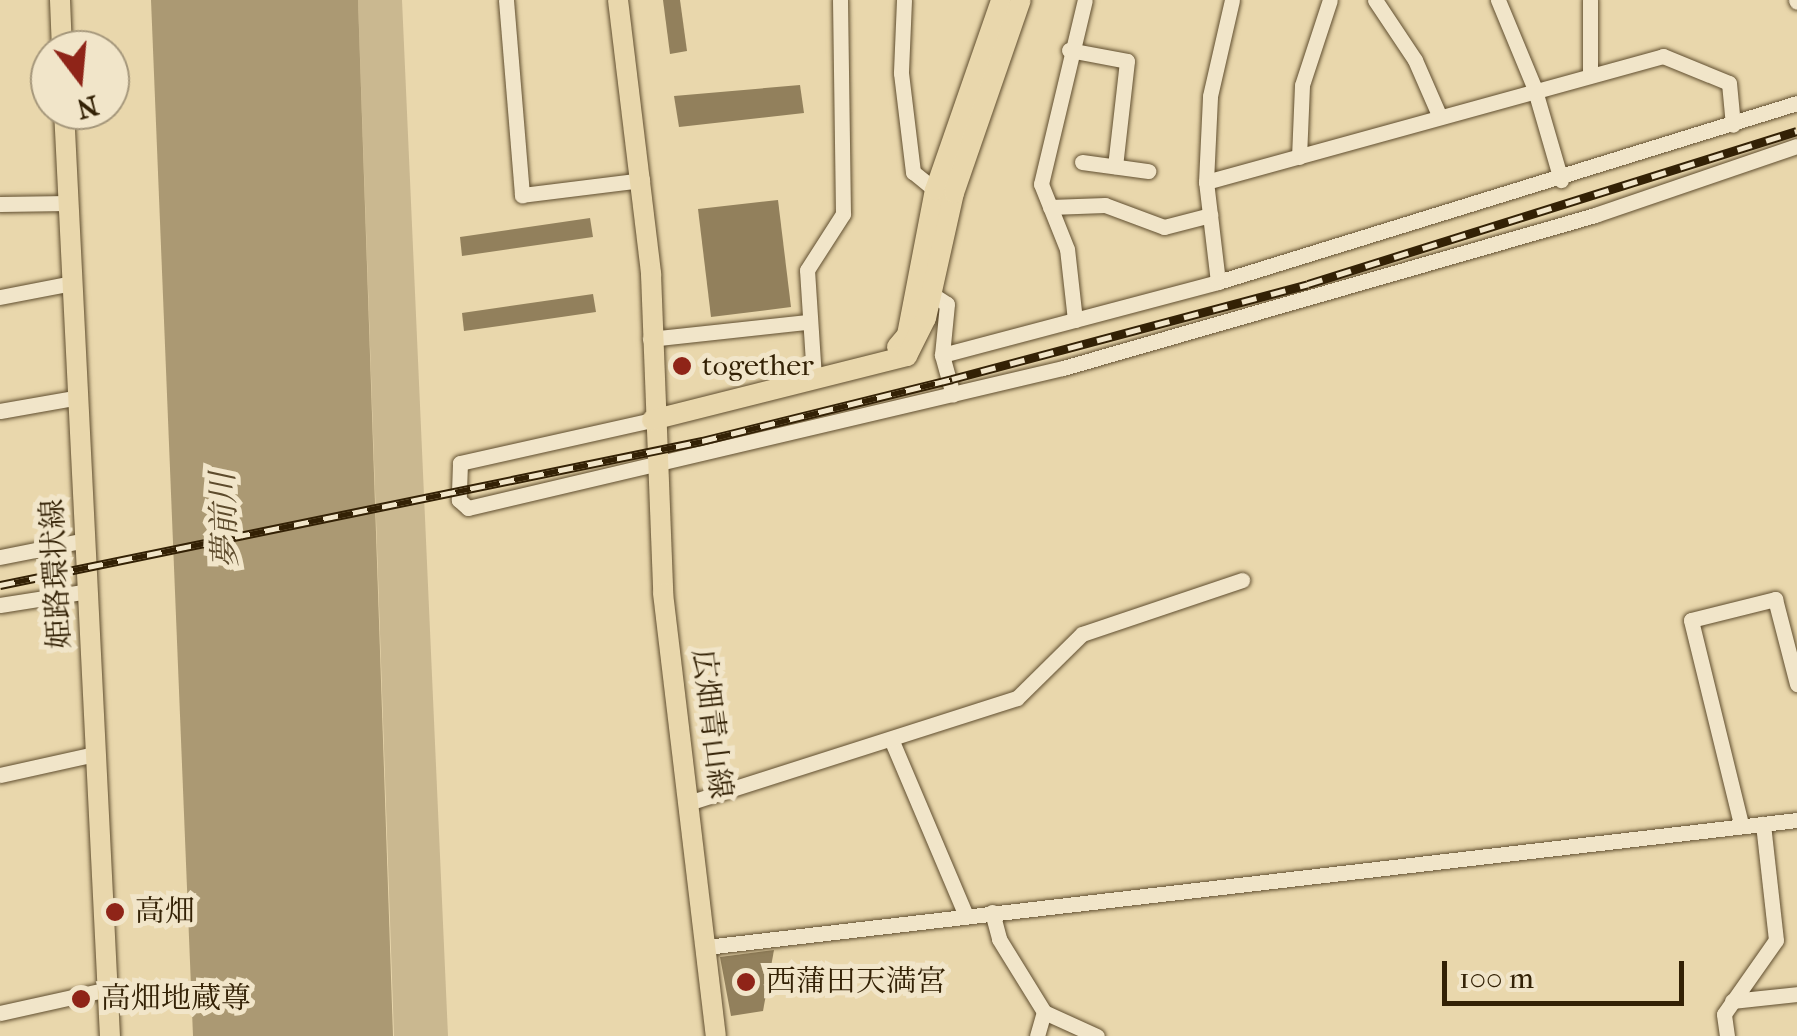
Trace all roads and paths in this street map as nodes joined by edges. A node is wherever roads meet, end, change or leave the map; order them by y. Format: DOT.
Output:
graph roads {
  1 [pos="60,0"];
  2 [pos="506,0"];
  3 [pos="618,0"];
  4 [pos="840,0"];
  5 [pos="904,0"];
  6 [pos="1001,0"];
  7 [pos="1020,0"];
  8 [pos="1085,0"];
  9 [pos="1232,0"];
  10 [pos="1330,0"];
  11 [pos="1498,0"];
  12 [pos="1590,0"];
  13 [pos="1382,2"];
  14 [pos="61,30"];
  15 [pos="1069,50"];
  16 [pos="1590,73"];
  17 [pos="1534,87"];
  18 [pos="1797,104"];
  19 [pos="1439,115"];
  20 [pos="1733,125"];
  21 [pos="65,130"];
  22 [pos="1797,146"];
  23 [pos="1299,158"];
  24 [pos="1082,162"];
  25 [pos="1115,166"];
  26 [pos="1148,171"];
  27 [pos="642,180"];
  28 [pos="1561,180"];
  29 [pos="1206,182"];
  30 [pos="935,190"];
  31 [pos="68,203"];
  32 [pos="0,204"];
  33 [pos="1050,207"];
  34 [pos="1210,215"];
  35 [pos="1218,282"];
  36 [pos="72,283"];
  37 [pos="930,293"];
  38 [pos="0,296"];
  39 [pos="1074,320"];
  40 [pos="807,322"];
  41 [pos="650,338"];
  42 [pos="942,355"];
  43 [pos="876,364"];
  44 [pos="814,378"];
  45 [pos="953,394"];
  46 [pos="79,396"];
  47 [pos="0,411"];
  48 [pos="652,420"];
  49 [pos="655,466"];
  50 [pos="86,540"];
  51 [pos="0,556"];
  52 [pos="1242,580"];
  53 [pos="88,591"];
  54 [pos="0,605"];
  55 [pos="1797,684"];
  56 [pos="891,738"];
  57 [pos="95,754"];
  58 [pos="0,775"];
  59 [pos="691,802"];
  60 [pos="1797,820"];
  61 [pos="1741,824"];
  62 [pos="1763,824"];
  63 [pos="992,912"];
  64 [pos="966,916"];
  65 [pos="706,947"];
  66 [pos="104,990"];
  67 [pos="1797,994"];
  68 [pos="1732,1001"];
  69 [pos="0,1012"];
  70 [pos="1044,1012"];
  71 [pos="110,1036"];
  72 [pos="716,1036"];
  73 [pos="1036,1036"];
  74 [pos="1097,1036"];
  75 [pos="1726,1036"];
  1 -- 14 [label="main road"];
  2 -- 27 [label="street"];
  3 -- 27 [label="main road, 広畑青山線"];
  4 -- 40 [label="street"];
  5 -- 30 [label="street"];
  6 -- 30 [label="main road"];
  7 -- 37 [label="main road"];
  8 -- 15 [label="street"];
  9 -- 29 [label="street"];
  10 -- 23 [label="street"];
  11 -- 17 [label="street"];
  12 -- 16 [label="street"];
  13 -- 19 [label="street"];
  15 -- 25 [label="street"];
  15 -- 33 [label="street"];
  16 -- 17 [label="street"];
  16 -- 20 [label="street"];
  17 -- 19 [label="street"];
  17 -- 28 [label="street"];
  18 -- 20 [label="street"];
  19 -- 23 [label="street"];
  20 -- 28 [label="street"];
  21 -- 31 [label="main road, 姫路環状線"];
  22 -- 45 [label="street"];
  23 -- 29 [label="street"];
  24 -- 25 [label="street"];
  25 -- 26 [label="street"];
  27 -- 41 [label="main road, 広畑青山線"];
  28 -- 35 [label="street"];
  29 -- 34 [label="street"];
  30 -- 43 [label="main road"];
  31 -- 32 [label="street"];
  31 -- 36 [label="main road, 姫路環状線"];
  33 -- 34 [label="street"];
  33 -- 39 [label="street"];
  34 -- 35 [label="street"];
  35 -- 39 [label="street"];
  36 -- 38 [label="street"];
  36 -- 46 [label="main road, 姫路環状線"];
  37 -- 42 [label="street"];
  37 -- 43 [label="main road"];
  39 -- 42 [label="street"];
  40 -- 41 [label="street"];
  40 -- 44 [label="street"];
  41 -- 48 [label="main road, 広畑青山線"];
  42 -- 45 [label="street"];
  43 -- 44 [label="main road"];
  44 -- 48 [label="main road"];
  45 -- 49 [label="street"];
  46 -- 47 [label="street"];
  46 -- 50 [label="main road, 姫路環状線"];
  48 -- 49 [label="main road, 広畑青山線"];
  48 -- 49 [label="street"];
  49 -- 59 [label="main road, 広畑青山線"];
  50 -- 51 [label="street"];
  50 -- 53 [label="main road, 姫路環状線"];
  52 -- 56 [label="street"];
  53 -- 54 [label="street"];
  53 -- 57 [label="main road, 姫路環状線"];
  55 -- 61 [label="street"];
  56 -- 59 [label="street"];
  56 -- 64 [label="street"];
  57 -- 58 [label="street"];
  57 -- 66 [label="main road, 姫路環状線"];
  59 -- 65 [label="main road, 広畑青山線"];
  60 -- 62 [label="street"];
  61 -- 62 [label="street"];
  61 -- 63 [label="street"];
  62 -- 68 [label="street"];
  63 -- 64 [label="street"];
  63 -- 70 [label="street"];
  64 -- 65 [label="street"];
  65 -- 72 [label="main road, 広畑青山線"];
  66 -- 69 [label="street"];
  66 -- 71 [label="main road, 姫路環状線"];
  67 -- 68 [label="street"];
  68 -- 75 [label="street"];
  70 -- 73 [label="street"];
  70 -- 74 [label="street"];
}
